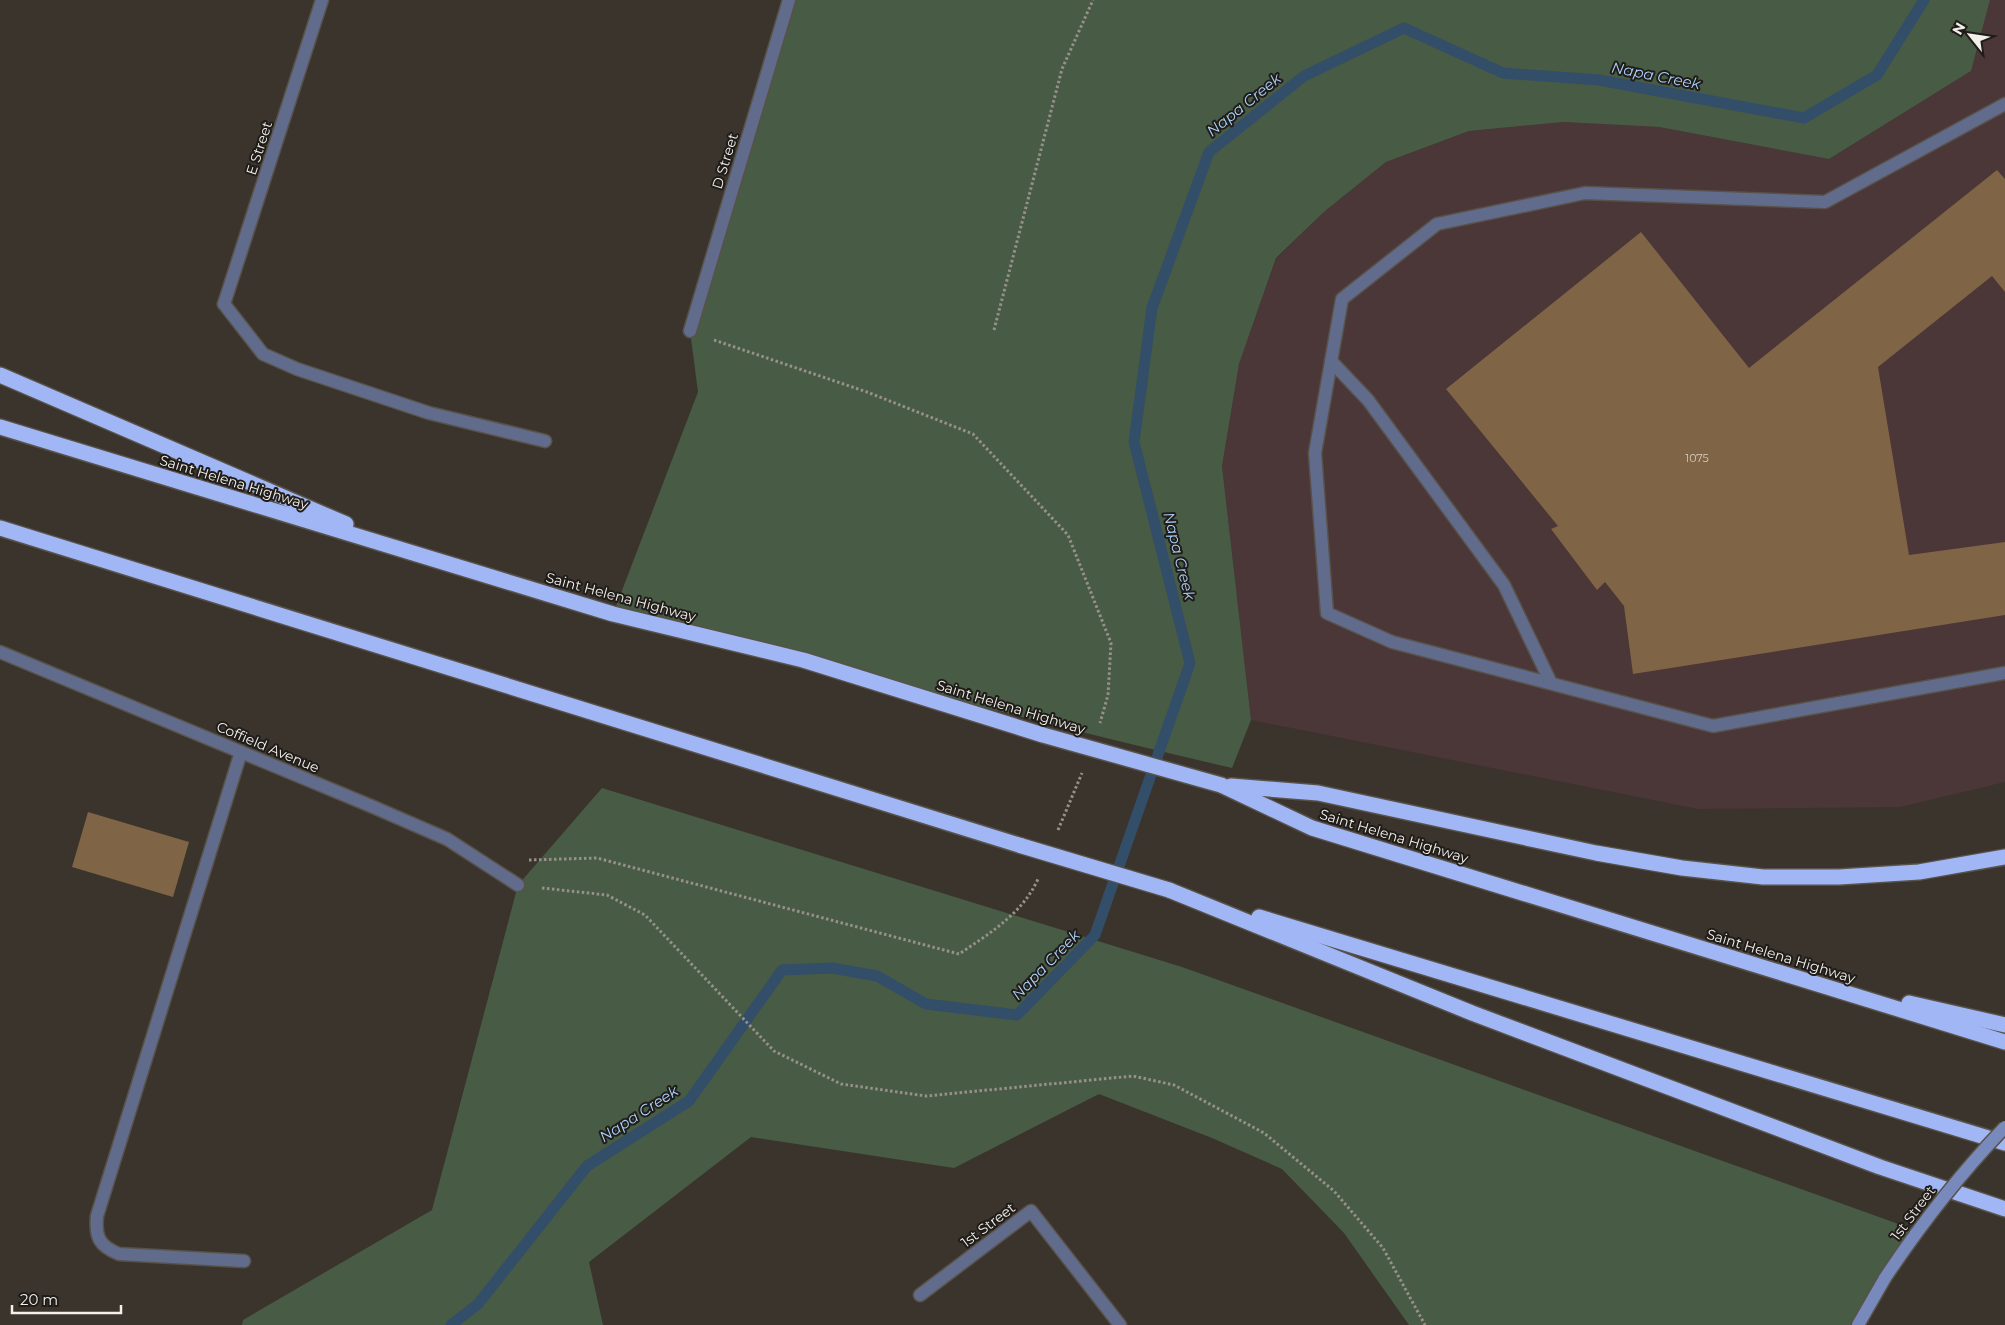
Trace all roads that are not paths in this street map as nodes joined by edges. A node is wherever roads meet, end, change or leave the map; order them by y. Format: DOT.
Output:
graph roads {
  1 [pos="322,0"];
  2 [pos="789,0"];
  3 [pos="2005,104"];
  4 [pos="690,331"];
  5 [pos="1331,361"];
  6 [pos="0,375"];
  7 [pos="0,427"];
  8 [pos="545,442"];
  9 [pos="0,528"];
  10 [pos="416,554"];
  11 [pos="0,652"];
  12 [pos="2005,673"];
  13 [pos="1551,683"];
  14 [pos="241,752"];
  15 [pos="1221,785"];
  16 [pos="2005,858"];
  17 [pos="518,885"];
  18 [pos="1169,890"];
  19 [pos="1777,972"];
  20 [pos="2005,1025"];
  21 [pos="2005,1042"];
  22 [pos="2005,1127"];
  23 [pos="2005,1143"];
  24 [pos="2005,1209"];
  25 [pos="244,1261"];
  26 [pos="920,1295"];
  27 [pos="1120,1325"];
  28 [pos="1858,1325"];
  1 -- 8 [label="street, E Street"];
  2 -- 4 [label="street, D Street"];
  3 -- 5 [label="street"];
  5 -- 13 [label="street"];
  5 -- 13 [label="street"];
  6 -- 10 [label="highway"];
  7 -- 10 [label="highway, Saint Helena Highway"];
  9 -- 18 [label="highway, bridge"];
  10 -- 15 [label="highway, Saint Helena Highway, bridge"];
  11 -- 14 [label="street, Coffield Avenue"];
  12 -- 13 [label="street"];
  14 -- 17 [label="street, Coffield Avenue"];
  14 -- 25 [label="street"];
  15 -- 16 [label="highway"];
  15 -- 19 [label="highway, Saint Helena Highway"];
  18 -- 23 [label="highway"];
  18 -- 24 [label="highway"];
  19 -- 20 [label="highway"];
  19 -- 21 [label="highway, Saint Helena Highway"];
  22 -- 28 [label="main road, 1st Street, bridge"];
  26 -- 27 [label="street, 1st Street"];
}
